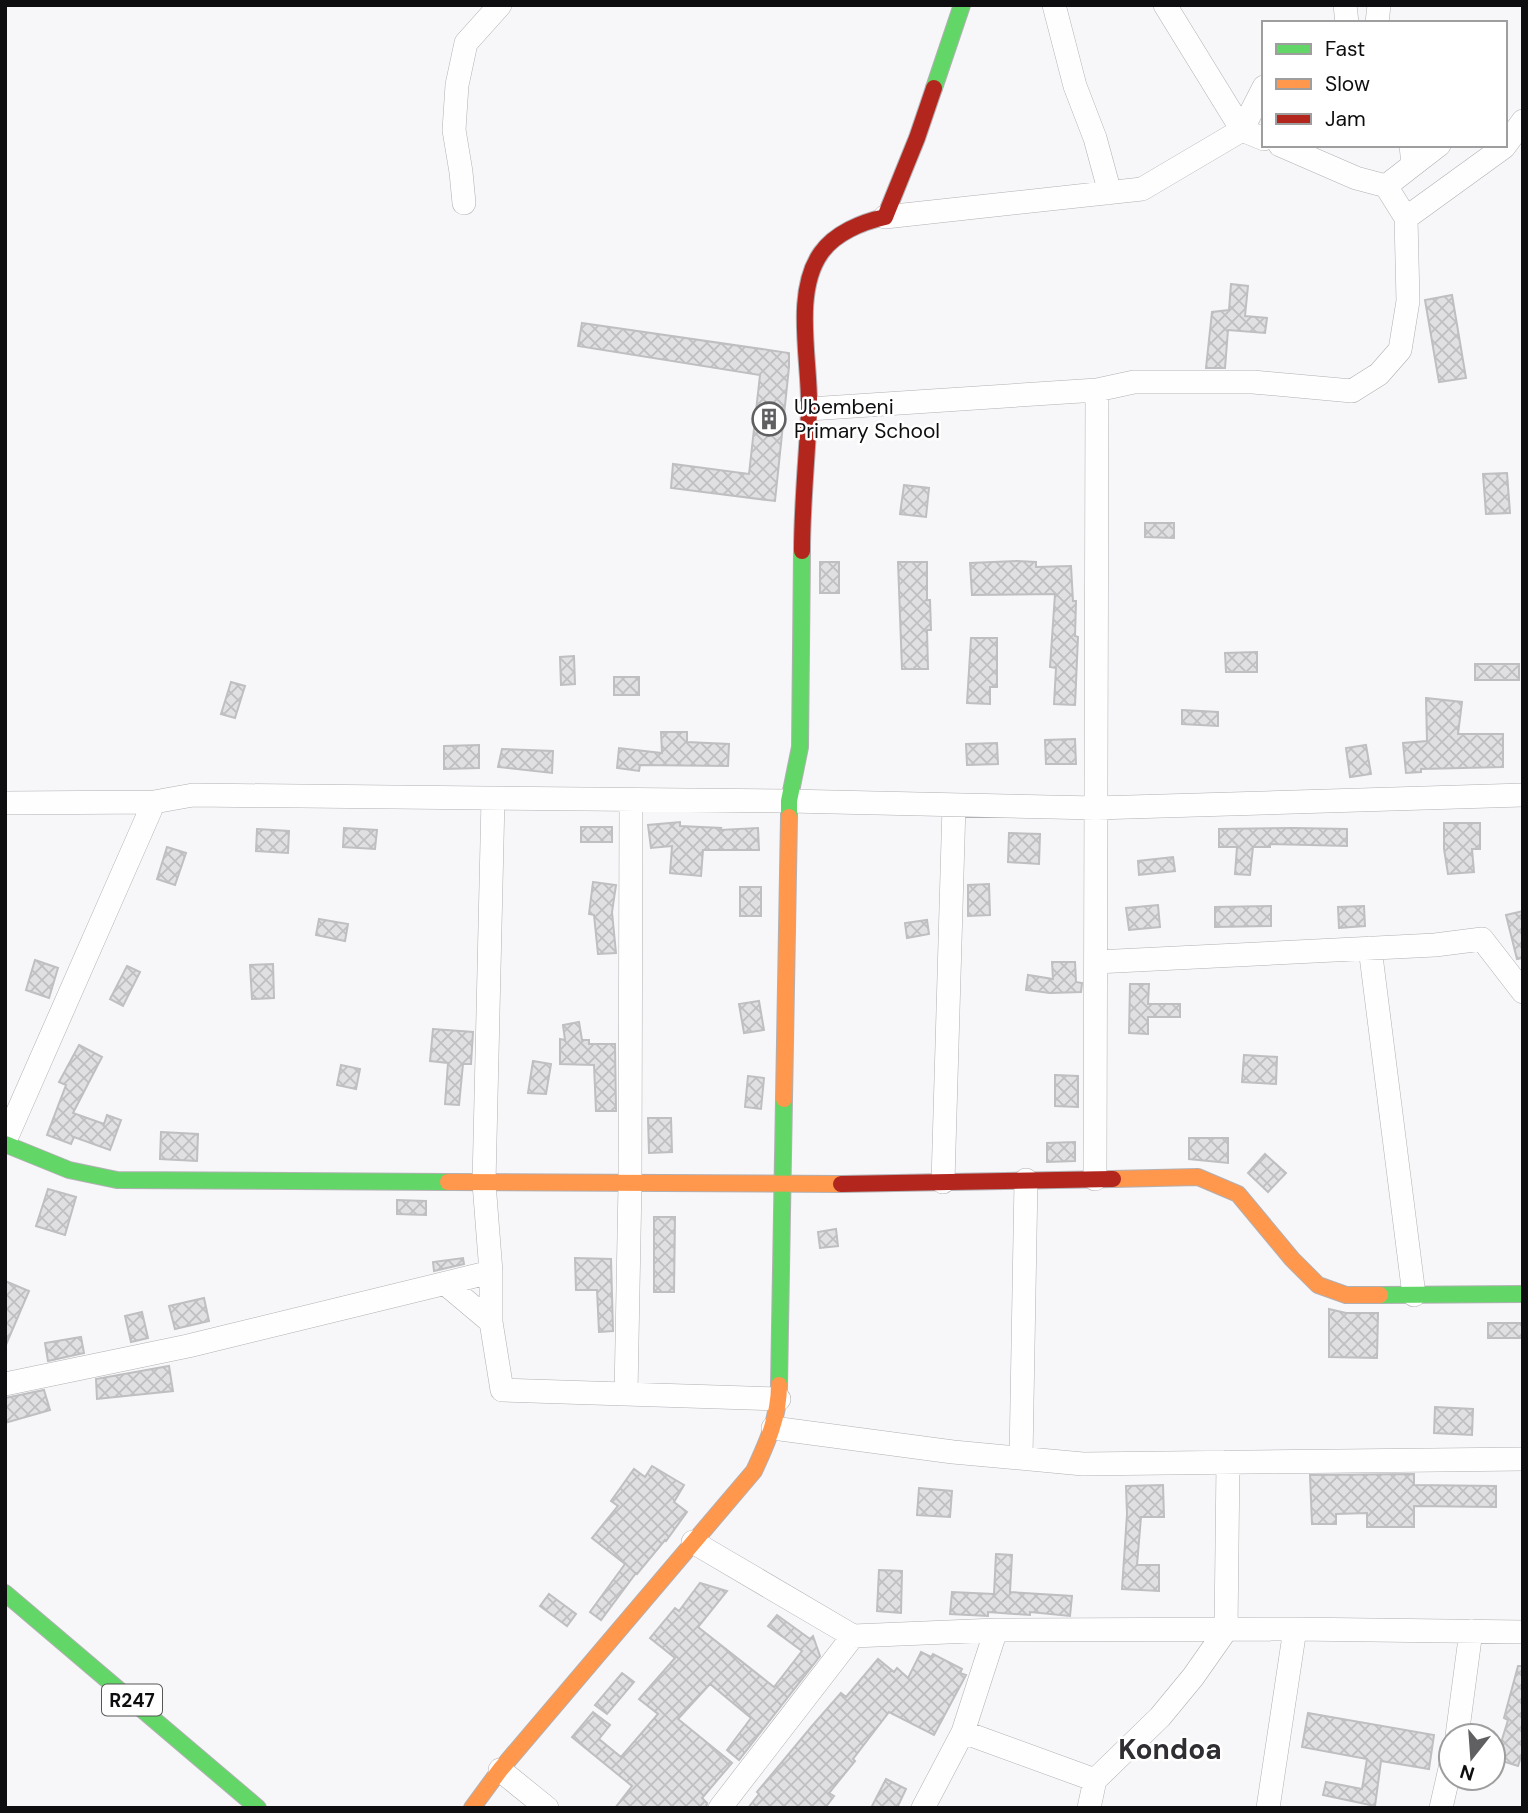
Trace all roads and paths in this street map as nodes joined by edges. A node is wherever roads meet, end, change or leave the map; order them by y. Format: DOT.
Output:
graph roads {
  1 [pos="500,5"];
  2 [pos="962,5"];
  3 [pos="1054,5"];
  4 [pos="1165,5"];
  5 [pos="1262,92"];
  6 [pos="1523,121"];
  7 [pos="1242,130"];
  8 [pos="1262,138"];
  9 [pos="1507,143"];
  10 [pos="1285,147"];
  11 [pos="1434,147"];
  12 [pos="1504,147"];
  13 [pos="1412,155"];
  14 [pos="1386,186"];
  15 [pos="1110,193"];
  16 [pos="464,203"];
  17 [pos="886,217"];
  18 [pos="1406,218"];
  19 [pos="1097,390"];
  20 [pos="809,409"];
  21 [pos="1523,795"];
  22 [pos="493,799"];
  23 [pos="631,800"];
  24 [pos="789,801"];
  25 [pos="153,802"];
  26 [pos="5,803"];
  27 [pos="954,805"];
  28 [pos="1096,808"];
  29 [pos="1370,948"];
  30 [pos="1096,962"];
  31 [pos="1523,992"];
  32 [pos="5,1142"];
  33 [pos="1095,1179"];
  34 [pos="1026,1180"];
  35 [pos="484,1182"];
  36 [pos="943,1182"];
  37 [pos="631,1184"];
  38 [pos="783,1185"];
  39 [pos="491,1272"];
  40 [pos="447,1284"];
  41 [pos="1523,1294"];
  42 [pos="1414,1295"];
  43 [pos="491,1322"];
  44 [pos="5,1384"];
  45 [pos="626,1394"];
  46 [pos="779,1399"];
  47 [pos="773,1428"];
  48 [pos="1021,1458"];
  49 [pos="1523,1459"];
  50 [pos="1228,1462"];
  51 [pos="694,1542"];
  52 [pos="5,1593"];
  53 [pos="1295,1629"];
  54 [pos="996,1630"];
  55 [pos="1226,1630"];
  56 [pos="1471,1631"];
  57 [pos="1523,1632"];
  58 [pos="853,1636"];
  59 [pos="1459,1722"];
  60 [pos="963,1732"];
  61 [pos="500,1770"];
  62 [pos="1095,1780"];
  63 [pos="248,1805"];
  64 [pos="472,1808"];
  65 [pos="547,1808"];
  66 [pos="720,1808"];
  67 [pos="923,1808"];
  68 [pos="1089,1808"];
  69 [pos="1268,1808"];
  1 -- 16 [label="street"];
  2 -- 17 [label="street"];
  3 -- 15 [label="street"];
  4 -- 7 [label="street"];
  5 -- 7 [label="street"];
  6 -- 9 [label="street"];
  7 -- 8 [label="street"];
  7 -- 15 [label="street"];
  10 -- 14 [label="street"];
  11 -- 13 [label="street"];
  12 -- 18 [label="street"];
  13 -- 14 [label="street"];
  14 -- 18 [label="street"];
  15 -- 17 [label="street"];
  17 -- 20 [label="street"];
  18 -- 19 [label="street"];
  19 -- 20 [label="street"];
  19 -- 28 [label="street"];
  20 -- 24 [label="street"];
  21 -- 28 [label="street"];
  22 -- 23 [label="street"];
  22 -- 25 [label="street"];
  22 -- 35 [label="street"];
  23 -- 24 [label="street"];
  23 -- 37 [label="street"];
  24 -- 27 [label="street"];
  24 -- 38 [label="street"];
  25 -- 26 [label="street"];
  25 -- 32 [label="street"];
  27 -- 28 [label="street"];
  27 -- 36 [label="street"];
  28 -- 30 [label="street"];
  29 -- 30 [label="street"];
  29 -- 31 [label="street"];
  29 -- 42 [label="street"];
  30 -- 33 [label="street"];
  32 -- 35 [label="street"];
  33 -- 34 [label="street"];
  33 -- 42 [label="street"];
  34 -- 36 [label="street"];
  34 -- 48 [label="street"];
  35 -- 37 [label="street"];
  35 -- 39 [label="street"];
  36 -- 38 [label="street"];
  37 -- 38 [label="street"];
  37 -- 45 [label="street"];
  38 -- 46 [label="street"];
  39 -- 40 [label="street"];
  39 -- 43 [label="street"];
  40 -- 43 [label="street"];
  40 -- 44 [label="street"];
  41 -- 42 [label="street"];
  43 -- 45 [label="street"];
  45 -- 46 [label="street"];
  46 -- 47 [label="street"];
  47 -- 48 [label="street"];
  47 -- 51 [label="street"];
  48 -- 50 [label="street"];
  49 -- 50 [label="street"];
  50 -- 55 [label="street"];
  51 -- 58 [label="street"];
  51 -- 61 [label="street"];
  52 -- 63 [label="street, R247"];
  53 -- 55 [label="street"];
  53 -- 56 [label="street"];
  53 -- 69 [label="street"];
  54 -- 55 [label="street"];
  54 -- 58 [label="street"];
  54 -- 60 [label="street"];
  55 -- 62 [label="street"];
  56 -- 57 [label="street"];
  56 -- 59 [label="street"];
  58 -- 66 [label="street"];
  60 -- 62 [label="street"];
  60 -- 67 [label="street"];
  61 -- 64 [label="street"];
  61 -- 65 [label="street"];
  62 -- 68 [label="street"];
}
